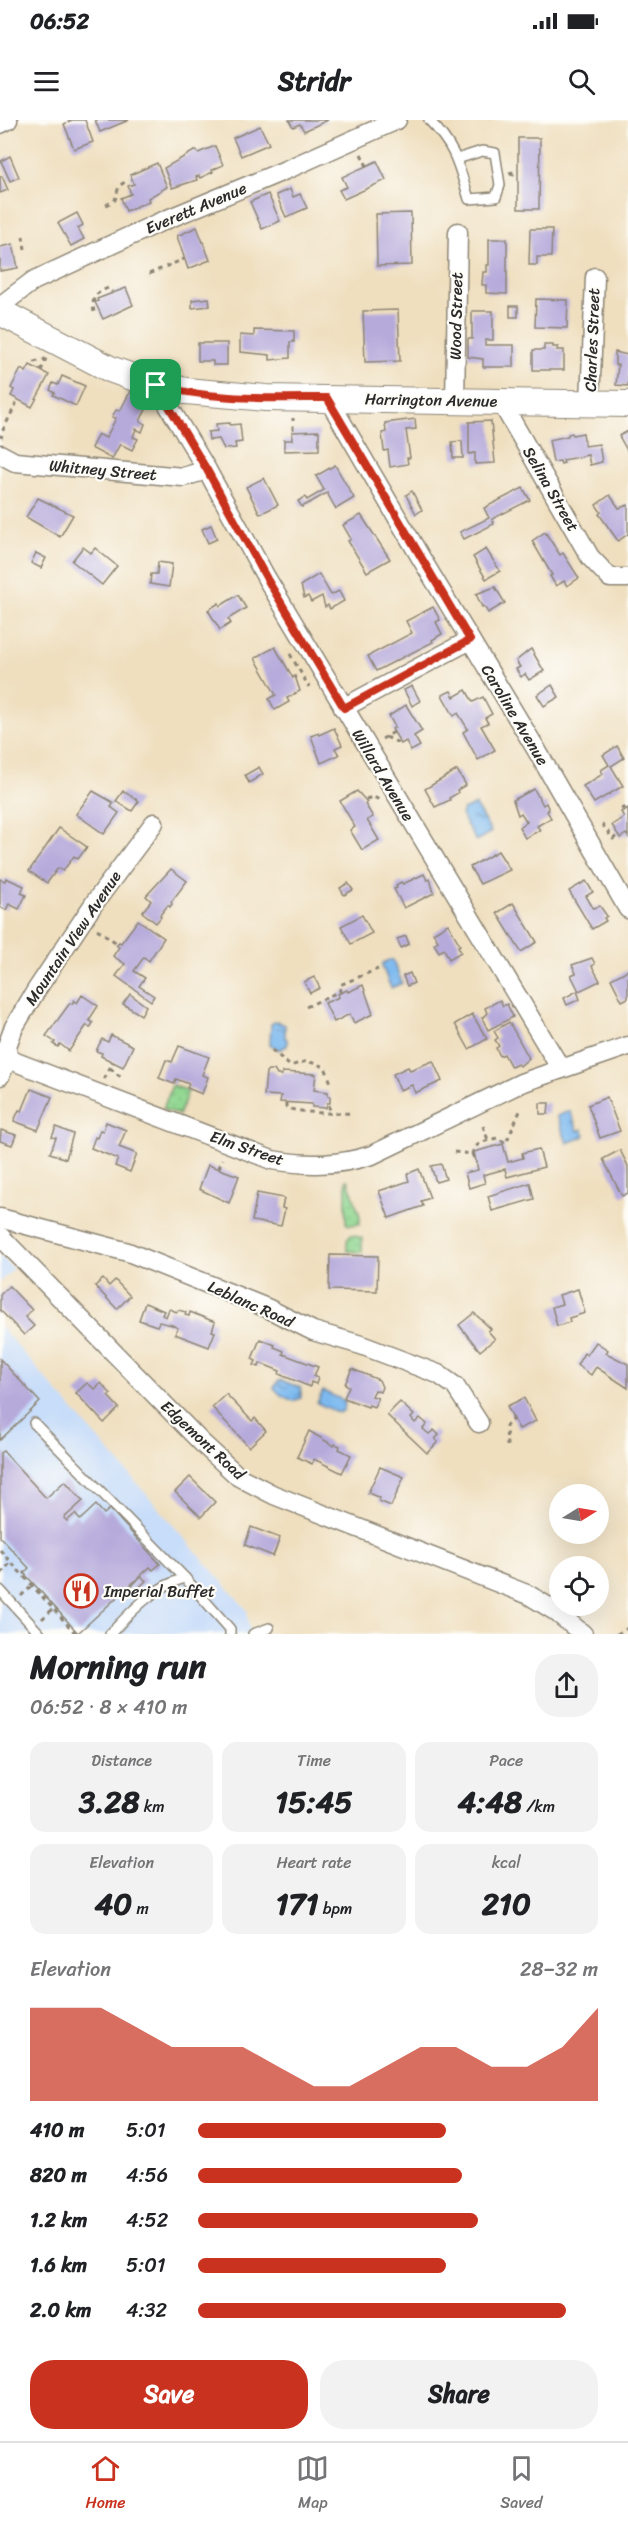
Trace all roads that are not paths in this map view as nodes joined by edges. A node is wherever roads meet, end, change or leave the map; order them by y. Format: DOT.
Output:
graph roads {
  1 [pos="8,120"];
  2 [pos="397,120"];
  3 [pos="429,120"];
  4 [pos="0,124"];
  5 [pos="457,159"];
  6 [pos="458,231"];
  7 [pos="595,278"];
  8 [pos="0,306"];
  9 [pos="0,312"];
  10 [pos="156,385"];
  11 [pos="327,398"];
  12 [pos="455,400"];
  13 [pos="501,402"];
  14 [pos="590,402"];
  15 [pos="628,404"];
  16 [pos="5,447"];
  17 [pos="207,470"];
  18 [pos="628,578"];
  19 [pos="470,640"];
  20 [pos="344,708"];
  21 [pos="154,823"];
  22 [pos="628,909"];
  23 [pos="628,1046"];
  24 [pos="4,1057"];
  25 [pos="561,1069"];
  26 [pos="0,1077"];
  27 [pos="0,1218"];
  28 [pos="0,1236"];
  29 [pos="33,1423"];
  30 [pos="479,1423"];
  31 [pos="185,1578"];
  32 [pos="0,1590"];
  33 [pos="269,1628"];
  34 [pos="40,1634"];
  35 [pos="110,1634"];
  36 [pos="230,1634"];
  37 [pos="253,1634"];
  38 [pos="583,1634"];
  1 -- 4 [label="street"];
  2 -- 8 [label="street, Everett Avenue"];
  3 -- 5 [label="lane"];
  5 -- 5 [label="lane"];
  6 -- 12 [label="street, Wood Street"];
  7 -- 14 [label="street, Charles Street"];
  9 -- 10 [label="main road, Harrington Avenue"];
  10 -- 11 [label="main road, Harrington Avenue"];
  10 -- 17 [label="street, Willard Avenue"];
  11 -- 12 [label="main road, Harrington Avenue"];
  11 -- 19 [label="street, Caroline Avenue"];
  12 -- 13 [label="main road, Harrington Avenue"];
  13 -- 14 [label="main road, Harrington Avenue"];
  13 -- 18 [label="street, Selina Street"];
  14 -- 15 [label="main road, Harrington Avenue"];
  16 -- 17 [label="street, Whitney Street"];
  17 -- 20 [label="street, Willard Avenue"];
  19 -- 20 [label="street"];
  19 -- 22 [label="street, Caroline Avenue"];
  20 -- 25 [label="street, Willard Avenue"];
  21 -- 24 [label="street, Mountain View Avenue"];
  23 -- 25 [label="street, Elm Street"];
  24 -- 25 [label="street, Elm Street"];
  24 -- 26 [label="street"];
  27 -- 30 [label="street, Leblanc Road"];
  28 -- 38 [label="street, Edgemont Road"];
  29 -- 31 [label="lane"];
  31 -- 35 [label="lane"];
  31 -- 36 [label="lane"];
  32 -- 34 [label="lane"];
  33 -- 37 [label="lane"];
}
